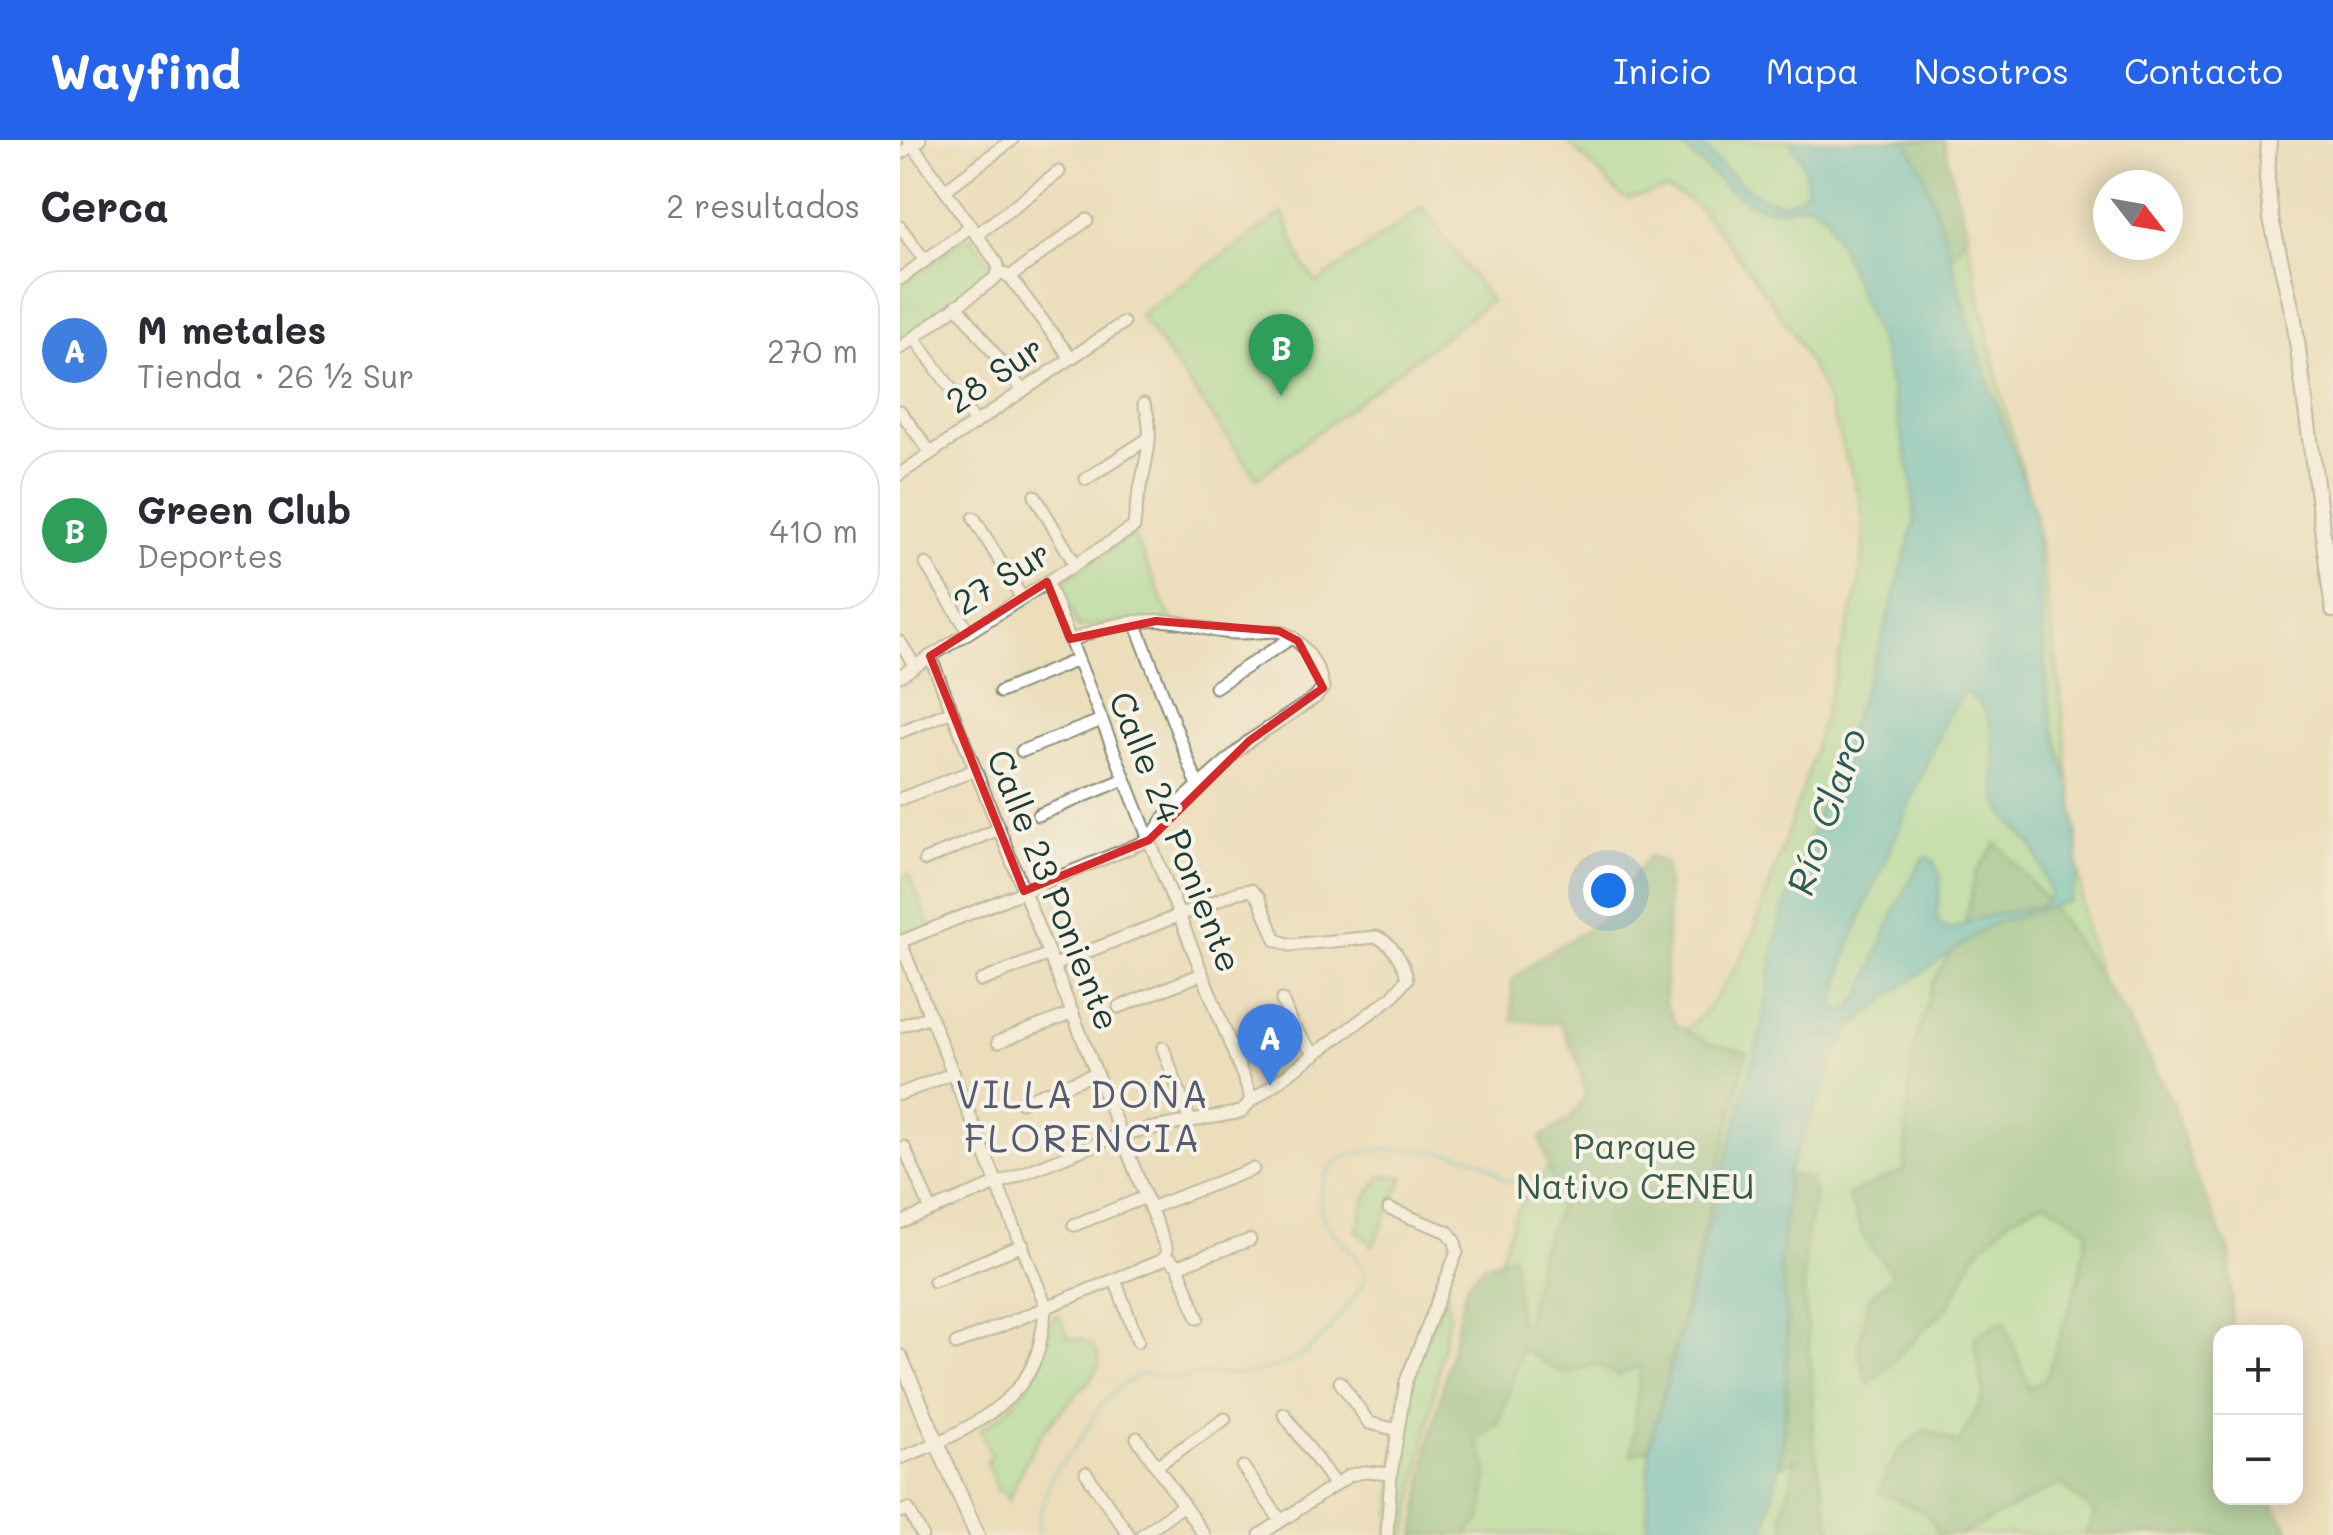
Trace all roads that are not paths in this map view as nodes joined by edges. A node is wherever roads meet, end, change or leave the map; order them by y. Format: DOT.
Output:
graph roads {
  1 [pos="1012,140"];
  2 [pos="2268,140"];
  3 [pos="914,142"];
  4 [pos="900,154"];
  5 [pos="1059,172"];
  6 [pos="944,190"];
  7 [pos="1087,220"];
  8 [pos="900,228"];
  9 [pos="973,231"];
  10 [pos="924,261"];
  11 [pos="1005,274"];
  12 [pos="900,280"];
  13 [pos="958,305"];
  14 [pos="1123,323"];
  15 [pos="914,338"];
  16 [pos="900,348"];
  17 [pos="1070,358"];
  18 [pos="1023,391"];
  19 [pos="1144,404"];
  20 [pos="900,411"];
  21 [pos="976,422"];
  22 [pos="1148,438"];
  23 [pos="931,453"];
  24 [pos="900,474"];
  25 [pos="1086,479"];
  26 [pos="1035,496"];
  27 [pos="974,518"];
  28 [pos="926,564"];
  29 [pos="1075,564"];
  30 [pos="1047,582"];
  31 [pos="1022,598"];
  32 [pos="2333,610"];
  33 [pos="1135,622"];
  34 [pos="969,632"];
  35 [pos="1290,635"];
  36 [pos="900,642"];
  37 [pos="1071,642"];
  38 [pos="930,656"];
  39 [pos="1078,660"];
  40 [pos="915,666"];
  41 [pos="900,676"];
  42 [pos="1215,688"];
  43 [pos="1000,692"];
  44 [pos="952,712"];
  45 [pos="1102,720"];
  46 [pos="900,732"];
  47 [pos="1022,751"];
  48 [pos="976,770"];
  49 [pos="1125,778"];
  50 [pos="1198,786"];
  51 [pos="900,799"];
  52 [pos="1038,815"];
  53 [pos="999,829"];
  54 [pos="1149,840"];
  55 [pos="925,860"];
  56 [pos="1024,890"];
  57 [pos="1180,916"];
  58 [pos="900,941"];
  59 [pos="1051,959"];
  60 [pos="1202,974"];
  61 [pos="980,981"];
  62 [pos="1282,1000"];
  63 [pos="1119,1008"];
  64 [pos="1073,1013"];
  65 [pos="931,1016"];
  66 [pos="900,1026"];
  67 [pos="998,1042"];
  68 [pos="1163,1048"];
  69 [pos="1314,1055"];
  70 [pos="1097,1072"];
  71 [pos="954,1073"];
  72 [pos="900,1094"];
  73 [pos="1021,1102"];
  74 [pos="1250,1102"];
  75 [pos="1190,1121"];
  76 [pos="1121,1134"];
  77 [pos="904,1146"];
  78 [pos="1253,1169"];
  79 [pos="998,1183"];
  80 [pos="1148,1202"];
  81 [pos="931,1210"];
  82 [pos="1390,1210"];
  83 [pos="900,1223"];
  84 [pos="1074,1225"];
  85 [pos="1250,1240"];
  86 [pos="1023,1245"];
  87 [pos="1166,1257"];
  88 [pos="1178,1266"];
  89 [pos="1115,1280"];
  90 [pos="934,1281"];
  91 [pos="1046,1306"];
  92 [pos="1198,1318"];
  93 [pos="1138,1340"];
  94 [pos="956,1344"];
  95 [pos="900,1358"];
  96 [pos="1340,1382"];
  97 [pos="1284,1414"];
  98 [pos="1225,1419"];
  99 [pos="1398,1430"];
  100 [pos="1137,1438"];
  101 [pos="937,1444"];
  102 [pos="900,1458"];
  103 [pos="1156,1466"];
  104 [pos="1243,1467"];
  105 [pos="1086,1473"];
  106 [pos="1391,1474"];
  107 [pos="1334,1485"];
  108 [pos="1183,1505"];
  109 [pos="900,1512"];
  110 [pos="1281,1521"];
  111 [pos="1386,1534"];
  112 [pos="922,1535"];
  113 [pos="977,1535"];
  114 [pos="1129,1535"];
  115 [pos="1142,1535"];
  116 [pos="1204,1535"];
  117 [pos="1260,1535"];
  1 -- 6 [label="street"];
  2 -- 32 [label="street"];
  3 -- 4 [label="street"];
  3 -- 6 [label="street"];
  5 -- 9 [label="street"];
  6 -- 9 [label="street"];
  7 -- 11 [label="street"];
  8 -- 10 [label="street"];
  9 -- 10 [label="street"];
  9 -- 11 [label="street"];
  10 -- 12 [label="street"];
  11 -- 13 [label="street"];
  11 -- 17 [label="street"];
  13 -- 15 [label="street"];
  13 -- 18 [label="street"];
  14 -- 17 [label="street, 28 Sur"];
  15 -- 16 [label="street"];
  15 -- 21 [label="street"];
  17 -- 18 [label="street, 28 Sur"];
  18 -- 21 [label="street, 28 Sur"];
  19 -- 22 [label="street"];
  20 -- 23 [label="street"];
  21 -- 23 [label="street, 28 Sur"];
  22 -- 25 [label="street"];
  22 -- 29 [label="street, 27 Sur"];
  23 -- 24 [label="street, 28 Sur"];
  26 -- 29 [label="street"];
  27 -- 31 [label="street"];
  28 -- 34 [label="street"];
  29 -- 30 [label="street, 27 Sur"];
  30 -- 31 [label="street, 27 Sur"];
  30 -- 37 [label="street, Calle 24 Poniente"];
  31 -- 34 [label="street, 27 Sur"];
  33 -- 35 [label="street"];
  33 -- 37 [label="street"];
  33 -- 50 [label="street"];
  34 -- 38 [label="street, 27 Sur"];
  35 -- 42 [label="street"];
  35 -- 50 [label="street"];
  36 -- 40 [label="street"];
  37 -- 39 [label="street, Calle 24 Poniente"];
  38 -- 40 [label="street, 27 Sur"];
  38 -- 44 [label="street, Calle 23 Poniente"];
  39 -- 43 [label="street"];
  39 -- 45 [label="street, Calle 24 Poniente"];
  40 -- 41 [label="street, 27 Sur"];
  44 -- 46 [label="street"];
  44 -- 48 [label="street, Calle 23 Poniente"];
  45 -- 47 [label="street"];
  45 -- 49 [label="street, Calle 24 Poniente"];
  48 -- 51 [label="street"];
  48 -- 53 [label="street, Calle 23 Poniente"];
  49 -- 52 [label="street"];
  49 -- 54 [label="street, Calle 24 Poniente"];
  50 -- 54 [label="street"];
  53 -- 55 [label="street"];
  53 -- 56 [label="street, Calle 23 Poniente"];
  54 -- 56 [label="street"];
  54 -- 57 [label="street, Calle 24 Poniente"];
  56 -- 58 [label="street"];
  56 -- 59 [label="street, Calle 23 Poniente"];
  57 -- 59 [label="street"];
  57 -- 60 [label="street, Calle 24 Poniente"];
  57 -- 69 [label="street"];
  58 -- 65 [label="street"];
  59 -- 61 [label="street"];
  59 -- 64 [label="street, Calle 23 Poniente"];
  60 -- 63 [label="street"];
  60 -- 74 [label="street, Calle 24 Poniente"];
  62 -- 69 [label="street"];
  64 -- 67 [label="street"];
  64 -- 70 [label="street, Calle 23 Poniente"];
  65 -- 66 [label="street"];
  65 -- 71 [label="street"];
  68 -- 75 [label="street"];
  69 -- 74 [label="street"];
  70 -- 73 [label="street"];
  70 -- 76 [label="street, Calle 23 Poniente"];
  71 -- 72 [label="street"];
  71 -- 79 [label="street"];
  74 -- 75 [label="street"];
  75 -- 76 [label="street"];
  76 -- 79 [label="street"];
  76 -- 80 [label="street, Calle 23 Poniente"];
  77 -- 81 [label="street"];
  78 -- 80 [label="street"];
  79 -- 81 [label="street"];
  79 -- 86 [label="street"];
  80 -- 84 [label="street"];
  80 -- 87 [label="street, Calle 23 Poniente"];
  81 -- 83 [label="street"];
  82 -- 99 [label="street"];
  85 -- 88 [label="street"];
  86 -- 90 [label="street"];
  86 -- 91 [label="street"];
  87 -- 88 [label="street"];
  87 -- 89 [label="street"];
  88 -- 92 [label="street"];
  89 -- 91 [label="street"];
  89 -- 93 [label="street"];
  91 -- 94 [label="street"];
  91 -- 101 [label="street"];
  95 -- 101 [label="street"];
  96 -- 99 [label="street"];
  97 -- 107 [label="street"];
  98 -- 103 [label="street"];
  99 -- 106 [label="street"];
  100 -- 103 [label="street"];
  101 -- 102 [label="street"];
  101 -- 113 [label="street"];
  103 -- 108 [label="street"];
  104 -- 110 [label="street"];
  105 -- 114 [label="street"];
  106 -- 107 [label="street"];
  106 -- 111 [label="street"];
  107 -- 110 [label="street"];
  108 -- 115 [label="street"];
  108 -- 116 [label="street"];
  109 -- 112 [label="street"];
  110 -- 117 [label="street"];
}
